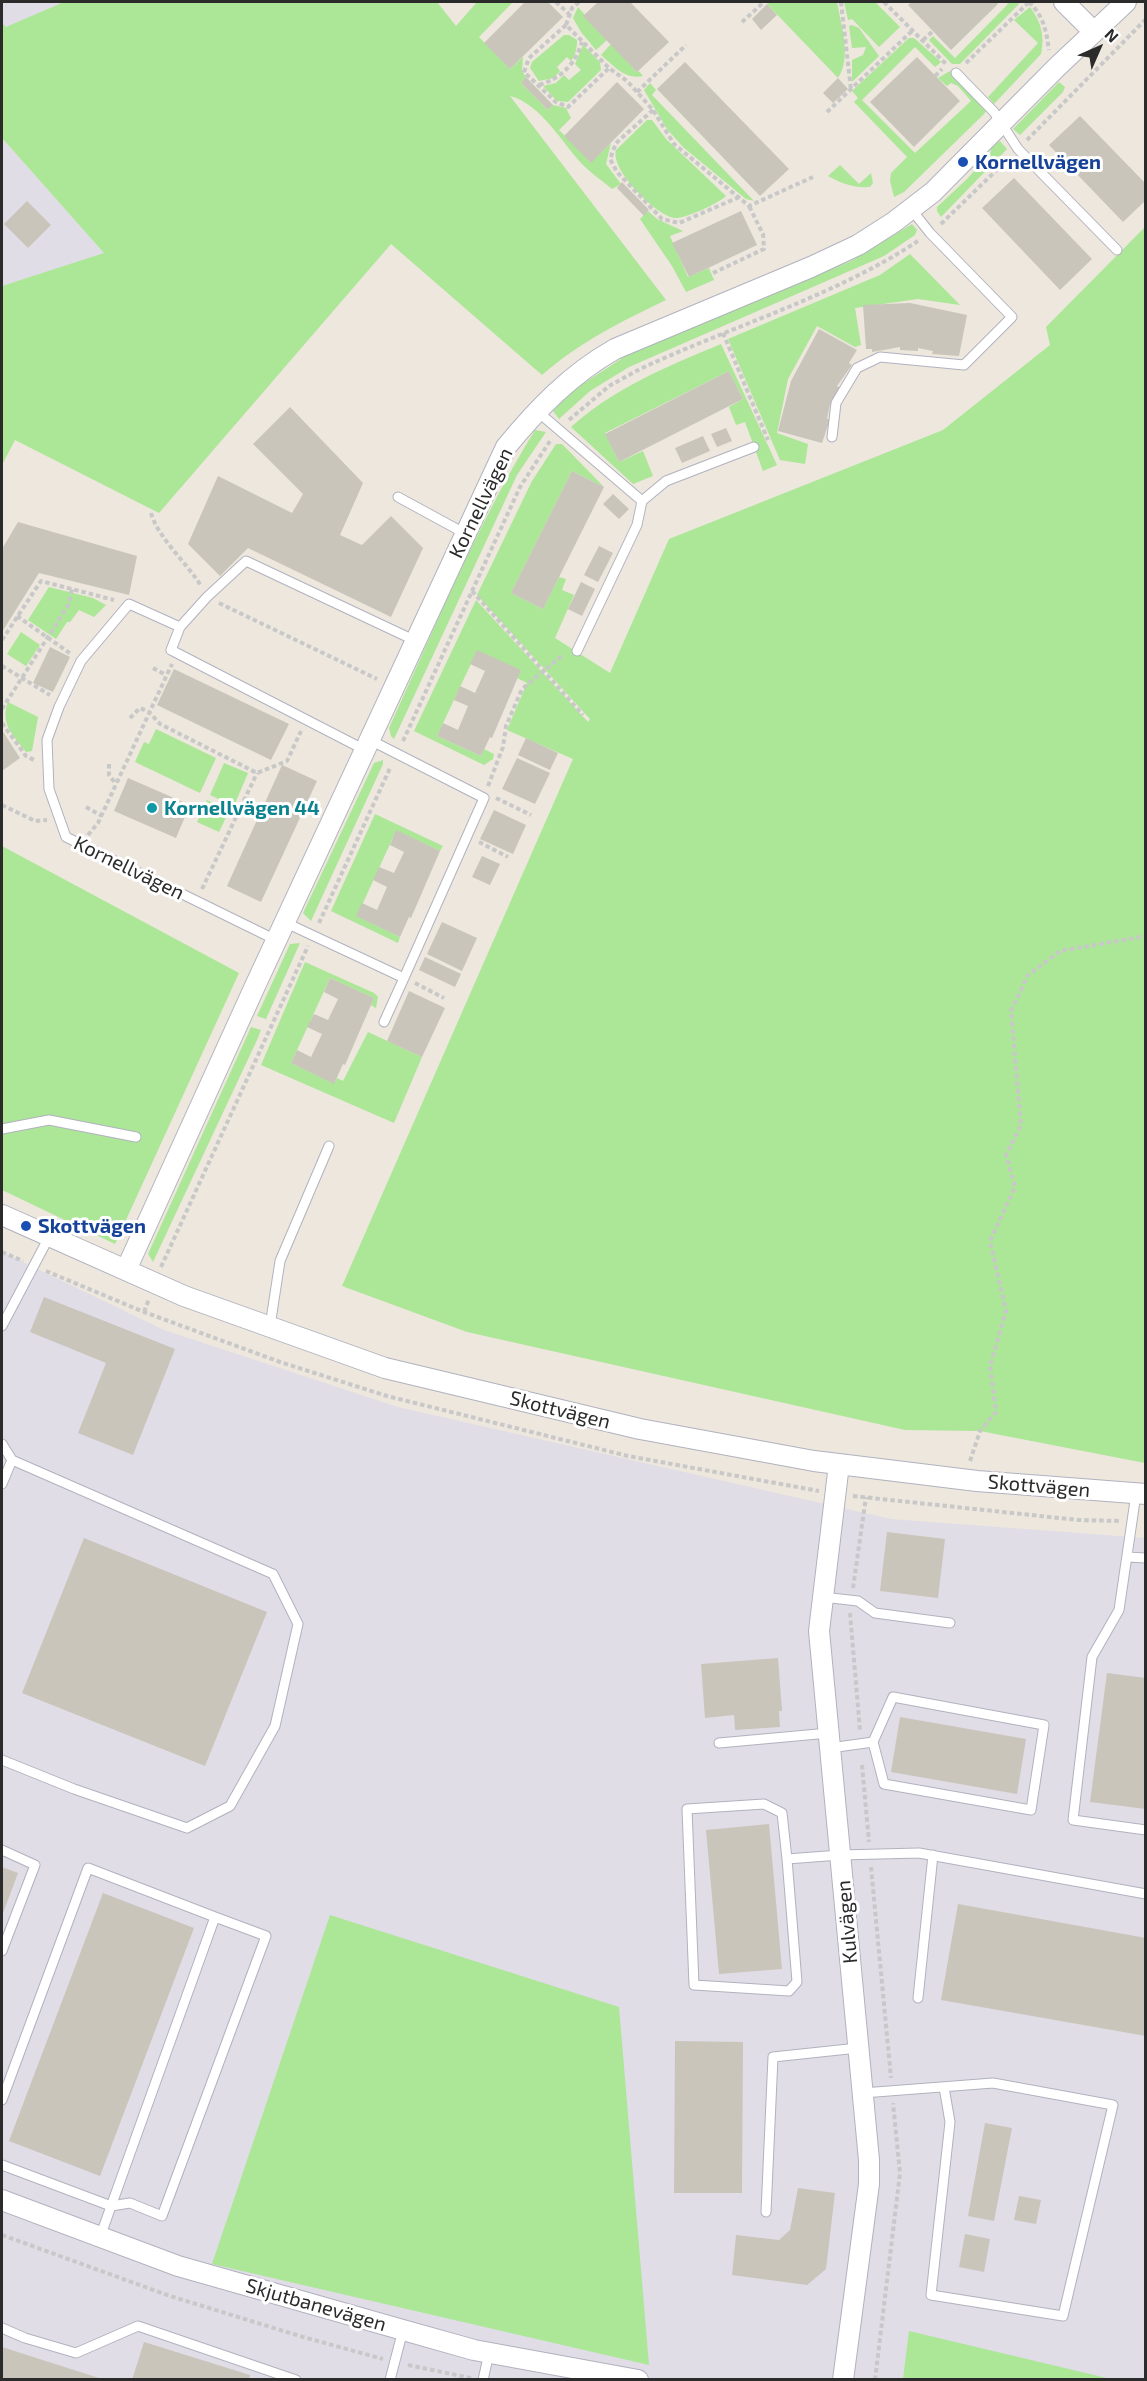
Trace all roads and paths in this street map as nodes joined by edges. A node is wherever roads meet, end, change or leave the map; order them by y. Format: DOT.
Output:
graph roads {
  1 [pos="556,2"];
  2 [pos="579,2"];
  3 [pos="764,2"];
  4 [pos="840,2"];
  5 [pos="884,2"];
  6 [pos="1029,2"];
  7 [pos="1064,2"];
  8 [pos="1126,2"];
  9 [pos="569,14"];
  10 [pos="1146,19"];
  11 [pos="742,22"];
  12 [pos="566,25"];
  13 [pos="913,30"];
  14 [pos="933,31"];
  15 [pos="1094,32"];
  16 [pos="923,40"];
  17 [pos="582,41"];
  18 [pos="686,45"];
  19 [pos="1050,58"];
  20 [pos="609,68"];
  21 [pos="956,73"];
  22 [pos="539,85"];
  23 [pos="850,90"];
  24 [pos="637,92"];
  25 [pos="652,110"];
  26 [pos="827,112"];
  27 [pos="1000,123"];
  28 [pos="1018,149"];
  29 [pos="813,177"];
  30 [pos="737,198"];
  31 [pos="749,206"];
  32 [pos="911,209"];
  33 [pos="930,233"];
  34 [pos="1117,250"];
  35 [pos="713,273"];
  36 [pos="723,333"];
  37 [pos="537,411"];
  38 [pos="559,429"];
  39 [pos="832,437"];
  40 [pos="754,447"];
  41 [pos="398,497"];
  42 [pos="642,501"];
  43 [pos="151,513"];
  44 [pos="466,534"];
  45 [pos="72,589"];
  46 [pos="472,591"];
  47 [pos="207,597"];
  48 [pos="129,604"];
  49 [pos="17,616"];
  50 [pos="180,627"];
  51 [pos="48,638"];
  52 [pos="2,640"];
  53 [pos="416,641"];
  54 [pos="576,651"];
  55 [pos="177,652"];
  56 [pos="81,661"];
  57 [pos="2,666"];
  58 [pos="153,668"];
  59 [pos="544,671"];
  60 [pos="166,675"];
  61 [pos="21,679"];
  62 [pos="381,681"];
  63 [pos="62,702"];
  64 [pos="2,709"];
  65 [pos="149,712"];
  66 [pos="583,715"];
  67 [pos="129,718"];
  68 [pos="306,719"];
  69 [pos="2,723"];
  70 [pos="368,745"];
  71 [pos="397,753"];
  72 [pos="109,764"];
  73 [pos="48,766"];
  74 [pos="256,773"];
  75 [pos="116,784"];
  76 [pos="484,798"];
  77 [pos="2,805"];
  78 [pos="86,807"];
  79 [pos="531,815"];
  80 [pos="102,816"];
  81 [pos="60,820"];
  82 [pos="468,836"];
  83 [pos="80,844"];
  84 [pos="508,857"];
  85 [pos="196,901"];
  86 [pos="284,922"];
  87 [pos="313,936"];
  88 [pos="1146,936"];
  89 [pos="276,940"];
  90 [pos="404,978"];
  91 [pos="444,998"];
  92 [pos="384,1022"];
  93 [pos="2,1129"];
  94 [pos="136,1137"];
  95 [pos="329,1146"];
  96 [pos="2,1215"];
  97 [pos="50,1237"];
  98 [pos="126,1270"];
  99 [pos="155,1283"];
  100 [pos="144,1312"];
  101 [pos="2,1326"];
  102 [pos="270,1326"];
  103 [pos="2,1444"];
  104 [pos="12,1461"];
  105 [pos="839,1464"];
  106 [pos="965,1479"];
  107 [pos="2,1484"];
  108 [pos="1141,1494"];
  109 [pos="866,1497"];
  110 [pos="1127,1557"];
  111 [pos="1146,1558"];
  112 [pos="822,1597"];
  113 [pos="851,1600"];
  114 [pos="950,1623"];
  115 [pos="830,1740"];
  116 [pos="873,1742"];
  117 [pos="719,1743"];
  118 [pos="861,1744"];
  119 [pos="2,1760"];
  120 [pos="1146,1830"];
  121 [pos="2,1850"];
  122 [pos="870,1854"];
  123 [pos="840,1855"];
  124 [pos="933,1855"];
  125 [pos="787,1859"];
  126 [pos="1146,1894"];
  127 [pos="215,1917"];
  128 [pos="2,1951"];
  129 [pos="918,1998"];
  130 [pos="858,2048"];
  131 [pos="944,2087"];
  132 [pos="892,2091"];
  133 [pos="863,2093"];
  134 [pos="2,2100"];
  135 [pos="2,2164"];
  136 [pos="2,2200"];
  137 [pos="111,2206"];
  138 [pos="766,2212"];
  139 [pos="2,2235"];
  140 [pos="100,2237"];
  141 [pos="2,2328"];
  142 [pos="403,2330"];
  143 [pos="489,2352"];
  144 [pos="394,2362"];
  145 [pos="296,2379"];
  146 [pos="390,2379"];
  147 [pos="476,2379"];
  148 [pos="483,2379"];
  149 [pos="631,2379"];
  150 [pos="843,2379"];
  151 [pos="875,2379"];
  1 -- 9 [label="path"];
  2 -- 9 [label="path"];
  3 -- 11 [label="path"];
  4 -- 23 [label="path"];
  5 -- 13 [label="path"];
  6 -- 19 [label="path"];
  6 -- 21 [label="path"];
  7 -- 15 [label="street"];
  8 -- 15 [label="street, Kornellvägen"];
  9 -- 12 [label="path"];
  10 -- 28 [label="path"];
  12 -- 17 [label="path"];
  12 -- 22 [label="path"];
  13 -- 16 [label="path"];
  13 -- 23 [label="path"];
  14 -- 16 [label="path"];
  15 -- 27 [label="street, Kornellvägen"];
  16 -- 21 [label="path"];
  17 -- 20 [label="path"];
  17 -- 22 [label="path"];
  18 -- 24 [label="path"];
  20 -- 22 [label="path"];
  20 -- 24 [label="path"];
  21 -- 27 [label="lane"];
  23 -- 26 [label="path"];
  24 -- 25 [label="path"];
  25 -- 30 [label="path"];
  25 -- 30 [label="path"];
  27 -- 28 [label="lane"];
  27 -- 32 [label="street, Kornellvägen"];
  28 -- 33 [label="path"];
  28 -- 34 [label="lane"];
  29 -- 31 [label="path"];
  30 -- 31 [label="path"];
  31 -- 35 [label="path"];
  32 -- 33 [label="lane"];
  32 -- 37 [label="street, Kornellvägen"];
  33 -- 36 [label="path"];
  33 -- 39 [label="lane"];
  36 -- 38 [label="path"];
  36 -- 40 [label="path"];
  37 -- 38 [label="lane"];
  37 -- 44 [label="street, Kornellvägen"];
  38 -- 42 [label="lane"];
  38 -- 46 [label="path"];
  40 -- 42 [label="lane"];
  41 -- 44 [label="lane"];
  42 -- 54 [label="lane"];
  43 -- 47 [label="path"];
  44 -- 53 [label="street, Kornellvägen"];
  45 -- 48 [label="path"];
  45 -- 49 [label="path"];
  45 -- 51 [label="path"];
  46 -- 59 [label="path"];
  46 -- 71 [label="path"];
  47 -- 50 [label="lane"];
  47 -- 53 [label="lane"];
  47 -- 62 [label="path"];
  48 -- 50 [label="lane"];
  48 -- 56 [label="lane, Kornellvägen"];
  49 -- 51 [label="path"];
  49 -- 52 [label="path"];
  50 -- 55 [label="lane"];
  51 -- 56 [label="path"];
  51 -- 61 [label="path"];
  53 -- 70 [label="street, Kornellvägen"];
  54 -- 59 [label="path"];
  55 -- 60 [label="path"];
  55 -- 68 [label="lane"];
  56 -- 63 [label="lane, Kornellvägen"];
  57 -- 61 [label="path"];
  58 -- 60 [label="path"];
  59 -- 66 [label="path"];
  59 -- 76 [label="path"];
  60 -- 65 [label="path"];
  61 -- 63 [label="path"];
  61 -- 64 [label="path"];
  63 -- 73 [label="lane, Kornellvägen"];
  65 -- 67 [label="path"];
  65 -- 74 [label="path"];
  65 -- 75 [label="path"];
  68 -- 70 [label="lane"];
  68 -- 74 [label="path"];
  69 -- 73 [label="path"];
  70 -- 71 [label="lane"];
  70 -- 86 [label="street, Kornellvägen"];
  71 -- 76 [label="lane"];
  71 -- 87 [label="path"];
  72 -- 75 [label="path"];
  73 -- 81 [label="lane, Kornellvägen"];
  74 -- 85 [label="path"];
  75 -- 80 [label="path"];
  76 -- 79 [label="path"];
  76 -- 82 [label="lane"];
  77 -- 81 [label="path"];
  78 -- 80 [label="path"];
  80 -- 83 [label="path"];
  81 -- 83 [label="lane, Kornellvägen"];
  82 -- 84 [label="path"];
  82 -- 90 [label="lane"];
  83 -- 85 [label="lane, Kornellvägen"];
  85 -- 89 [label="lane, Kornellvägen"];
  86 -- 87 [label="lane"];
  86 -- 89 [label="street, Kornellvägen"];
  87 -- 90 [label="lane"];
  87 -- 99 [label="path"];
  88 -- 106 [label="path"];
  89 -- 98 [label="street, Kornellvägen"];
  90 -- 91 [label="path"];
  90 -- 92 [label="lane"];
  93 -- 94 [label="lane"];
  95 -- 102 [label="lane"];
  96 -- 97 [label="street, Skottvägen"];
  97 -- 98 [label="street, Skottvägen"];
  97 -- 101 [label="lane"];
  98 -- 99 [label="street, Skottvägen"];
  99 -- 100 [label="path"];
  99 -- 102 [label="street, Skottvägen"];
  102 -- 105 [label="street, Skottvägen"];
  103 -- 104 [label="lane"];
  104 -- 107 [label="lane"];
  104 -- 119 [label="lane"];
  105 -- 106 [label="street, Skottvägen"];
  105 -- 112 [label="street, Kulvägen"];
  106 -- 108 [label="street, Skottvägen"];
  108 -- 110 [label="lane"];
  109 -- 113 [label="path"];
  110 -- 111 [label="lane"];
  110 -- 120 [label="lane"];
  112 -- 113 [label="lane"];
  112 -- 115 [label="street, Kulvägen"];
  113 -- 114 [label="lane"];
  113 -- 118 [label="path"];
  115 -- 117 [label="lane"];
  115 -- 118 [label="lane"];
  115 -- 123 [label="street, Kulvägen"];
  116 -- 116 [label="lane"];
  116 -- 118 [label="lane"];
  118 -- 122 [label="path"];
  121 -- 128 [label="lane"];
  122 -- 123 [label="lane"];
  122 -- 124 [label="lane"];
  122 -- 132 [label="path"];
  123 -- 125 [label="lane"];
  123 -- 130 [label="street, Kulvägen"];
  124 -- 126 [label="lane"];
  124 -- 129 [label="lane"];
  125 -- 125 [label="lane"];
  127 -- 134 [label="lane"];
  127 -- 137 [label="lane"];
  127 -- 137 [label="lane"];
  130 -- 133 [label="street, Kulvägen"];
  130 -- 138 [label="lane"];
  131 -- 131 [label="lane"];
  131 -- 132 [label="lane"];
  132 -- 133 [label="lane"];
  132 -- 151 [label="path"];
  133 -- 150 [label="street, Kulvägen"];
  135 -- 137 [label="lane"];
  136 -- 140 [label="street, Skjutbanevägen"];
  137 -- 140 [label="lane"];
  139 -- 144 [label="path"];
  140 -- 142 [label="street, Skjutbanevägen"];
  141 -- 145 [label="lane"];
  142 -- 143 [label="street, Skjutbanevägen"];
  142 -- 144 [label="lane"];
  143 -- 148 [label="lane"];
  143 -- 149 [label="street, Skjutbanevägen"];
  144 -- 146 [label="lane"];
  144 -- 147 [label="path"];
}
